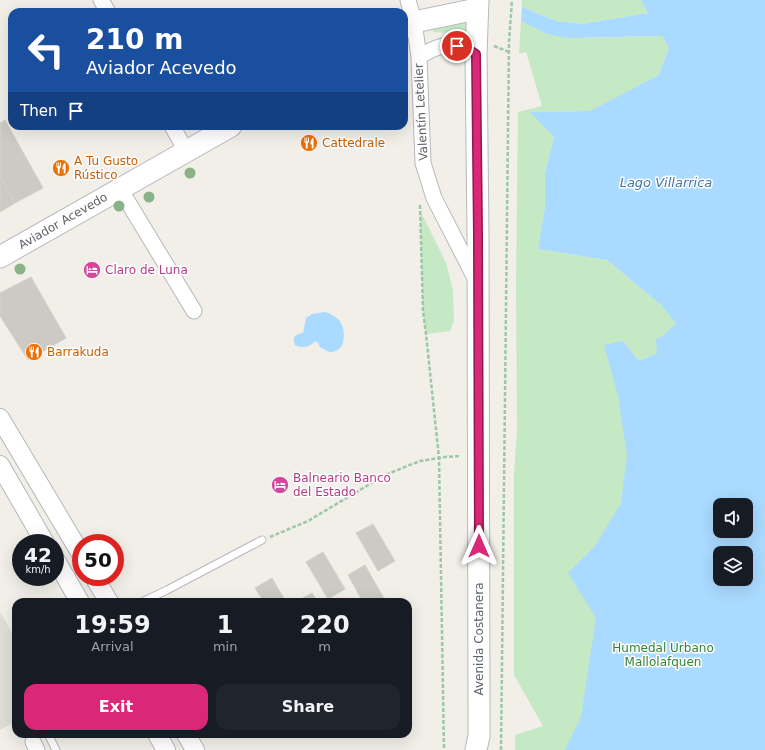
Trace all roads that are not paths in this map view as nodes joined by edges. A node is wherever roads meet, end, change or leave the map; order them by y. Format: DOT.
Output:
graph roads {
  1 [pos="408,0"];
  2 [pos="478,4"];
  3 [pos="409,25"];
  4 [pos="476,47"];
  5 [pos="419,57"];
  6 [pos="174,130"];
  7 [pos="224,130"];
  8 [pos="186,152"];
  9 [pos="120,189"];
  10 [pos="0,257"];
  11 [pos="478,285"];
  12 [pos="194,311"];
  13 [pos="0,418"];
  14 [pos="0,465"];
  15 [pos="40,534"];
  16 [pos="72,539"];
  17 [pos="262,540"];
  18 [pos="64,574"];
  19 [pos="99,586"];
  20 [pos="78,598"];
  21 [pos="107,598"];
  22 [pos="150,598"];
  23 [pos="50,738"];
  24 [pos="159,738"];
  25 [pos="188,738"];
  26 [pos="475,749"];
  27 [pos="56,750"];
  28 [pos="166,750"];
  29 [pos="195,750"];
  1 -- 3 [label="street, Valentín Letelier"];
  2 -- 3 [label="main road"];
  2 -- 4 [label="main road, Avenida Costanera"];
  3 -- 5 [label="street, Valentín Letelier"];
  4 -- 5 [label="street"];
  4 -- 11 [label="main road, Avenida Costanera"];
  5 -- 11 [label="street, Valentín Letelier"];
  6 -- 8 [label="street"];
  7 -- 8 [label="main road, Aviador Acevedo"];
  8 -- 9 [label="main road, Aviador Acevedo"];
  9 -- 10 [label="main road, Aviador Acevedo"];
  9 -- 12 [label="street"];
  11 -- 26 [label="main road, Avenida Costanera"];
  13 -- 16 [label="street"];
  14 -- 15 [label="street"];
  17 -- 22 [label="lane"];
  18 -- 20 [label="street"];
  19 -- 21 [label="street"];
  23 -- 27 [label="lane"];
  24 -- 28 [label="street"];
  25 -- 29 [label="street"];
}
